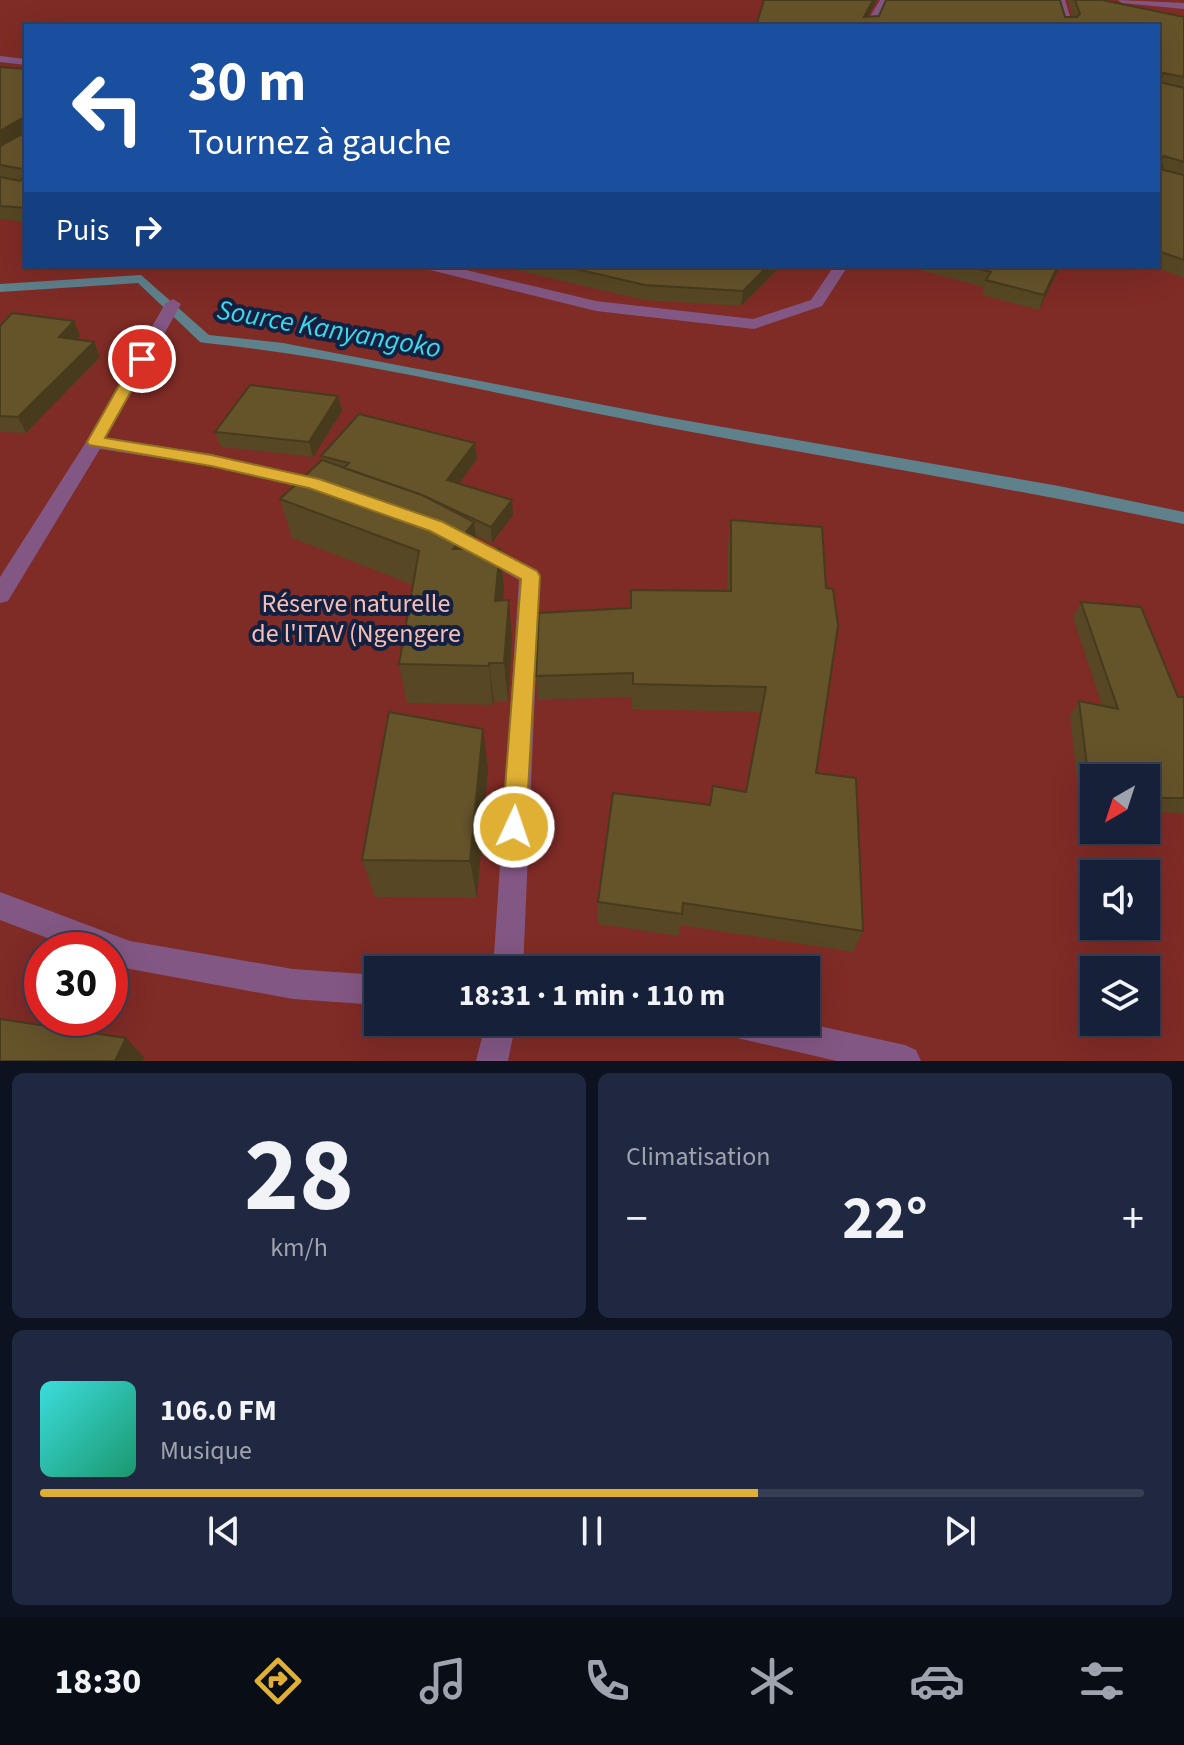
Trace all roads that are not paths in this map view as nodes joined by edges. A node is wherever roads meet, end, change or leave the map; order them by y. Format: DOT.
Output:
graph roads {
  1 [pos="884,0"];
  2 [pos="1061,0"];
  3 [pos="1122,0"];
  4 [pos="1184,6"];
  5 [pos="870,24"];
  6 [pos="1067,24"];
  7 [pos="0,59"];
  8 [pos="24,62"];
  9 [pos="439,268"];
  10 [pos="840,268"];
  11 [pos="173,304"];
  12 [pos="95,442"];
  13 [pos="340,493"];
  14 [pos="464,541"];
  15 [pos="0,595"];
  16 [pos="0,906"];
  17 [pos="509,956"];
  18 [pos="364,989"];
  19 [pos="498,1036"];
  20 [pos="795,1036"];
  21 [pos="492,1061"];
  22 [pos="905,1061"];
  1 -- 5 [label="street"];
  2 -- 6 [label="street"];
  3 -- 4 [label="street"];
  7 -- 8 [label="street"];
  9 -- 10 [label="street"];
  11 -- 12 [label="street"];
  12 -- 13 [label="street"];
  12 -- 15 [label="street"];
  14 -- 17 [label="street"];
  16 -- 18 [label="street"];
  19 -- 21 [label="street"];
  20 -- 22 [label="street"];
}
